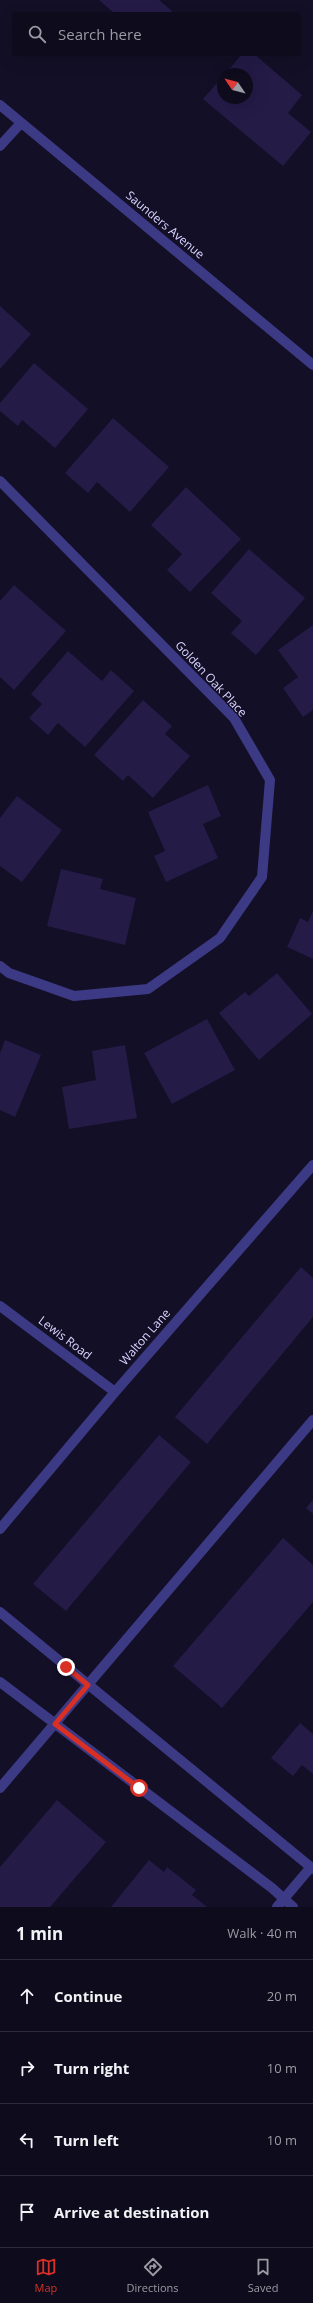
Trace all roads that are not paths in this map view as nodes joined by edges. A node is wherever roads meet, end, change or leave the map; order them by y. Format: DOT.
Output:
graph roads {
  1 [pos="0,105"];
  2 [pos="21,123"];
  3 [pos="0,146"];
  4 [pos="313,365"];
  5 [pos="0,481"];
  6 [pos="0,966"];
  7 [pos="313,1165"];
  8 [pos="0,1306"];
  9 [pos="115,1392"];
  10 [pos="313,1420"];
  11 [pos="0,1529"];
  12 [pos="0,1612"];
  13 [pos="0,1682"];
  14 [pos="88,1685"];
  15 [pos="55,1724"];
  16 [pos="0,1788"];
  17 [pos="312,1868"];
  18 [pos="284,1899"];
  19 [pos="276,1907"];
  20 [pos="293,1907"];
  1 -- 2 [label="street, Saunders Avenue"];
  2 -- 3 [label="street"];
  2 -- 4 [label="street, Saunders Avenue"];
  5 -- 6 [label="street, Golden Oak Place"];
  7 -- 9 [label="street, Walton Lane"];
  8 -- 9 [label="street, Lewis Road"];
  9 -- 11 [label="street, Walton Lane"];
  10 -- 14 [label="street"];
  12 -- 14 [label="street"];
  13 -- 15 [label="street"];
  14 -- 15 [label="street"];
  14 -- 17 [label="street"];
  15 -- 16 [label="street"];
  15 -- 18 [label="street"];
  17 -- 18 [label="street"];
  18 -- 19 [label="street"];
  18 -- 20 [label="street"];
}
